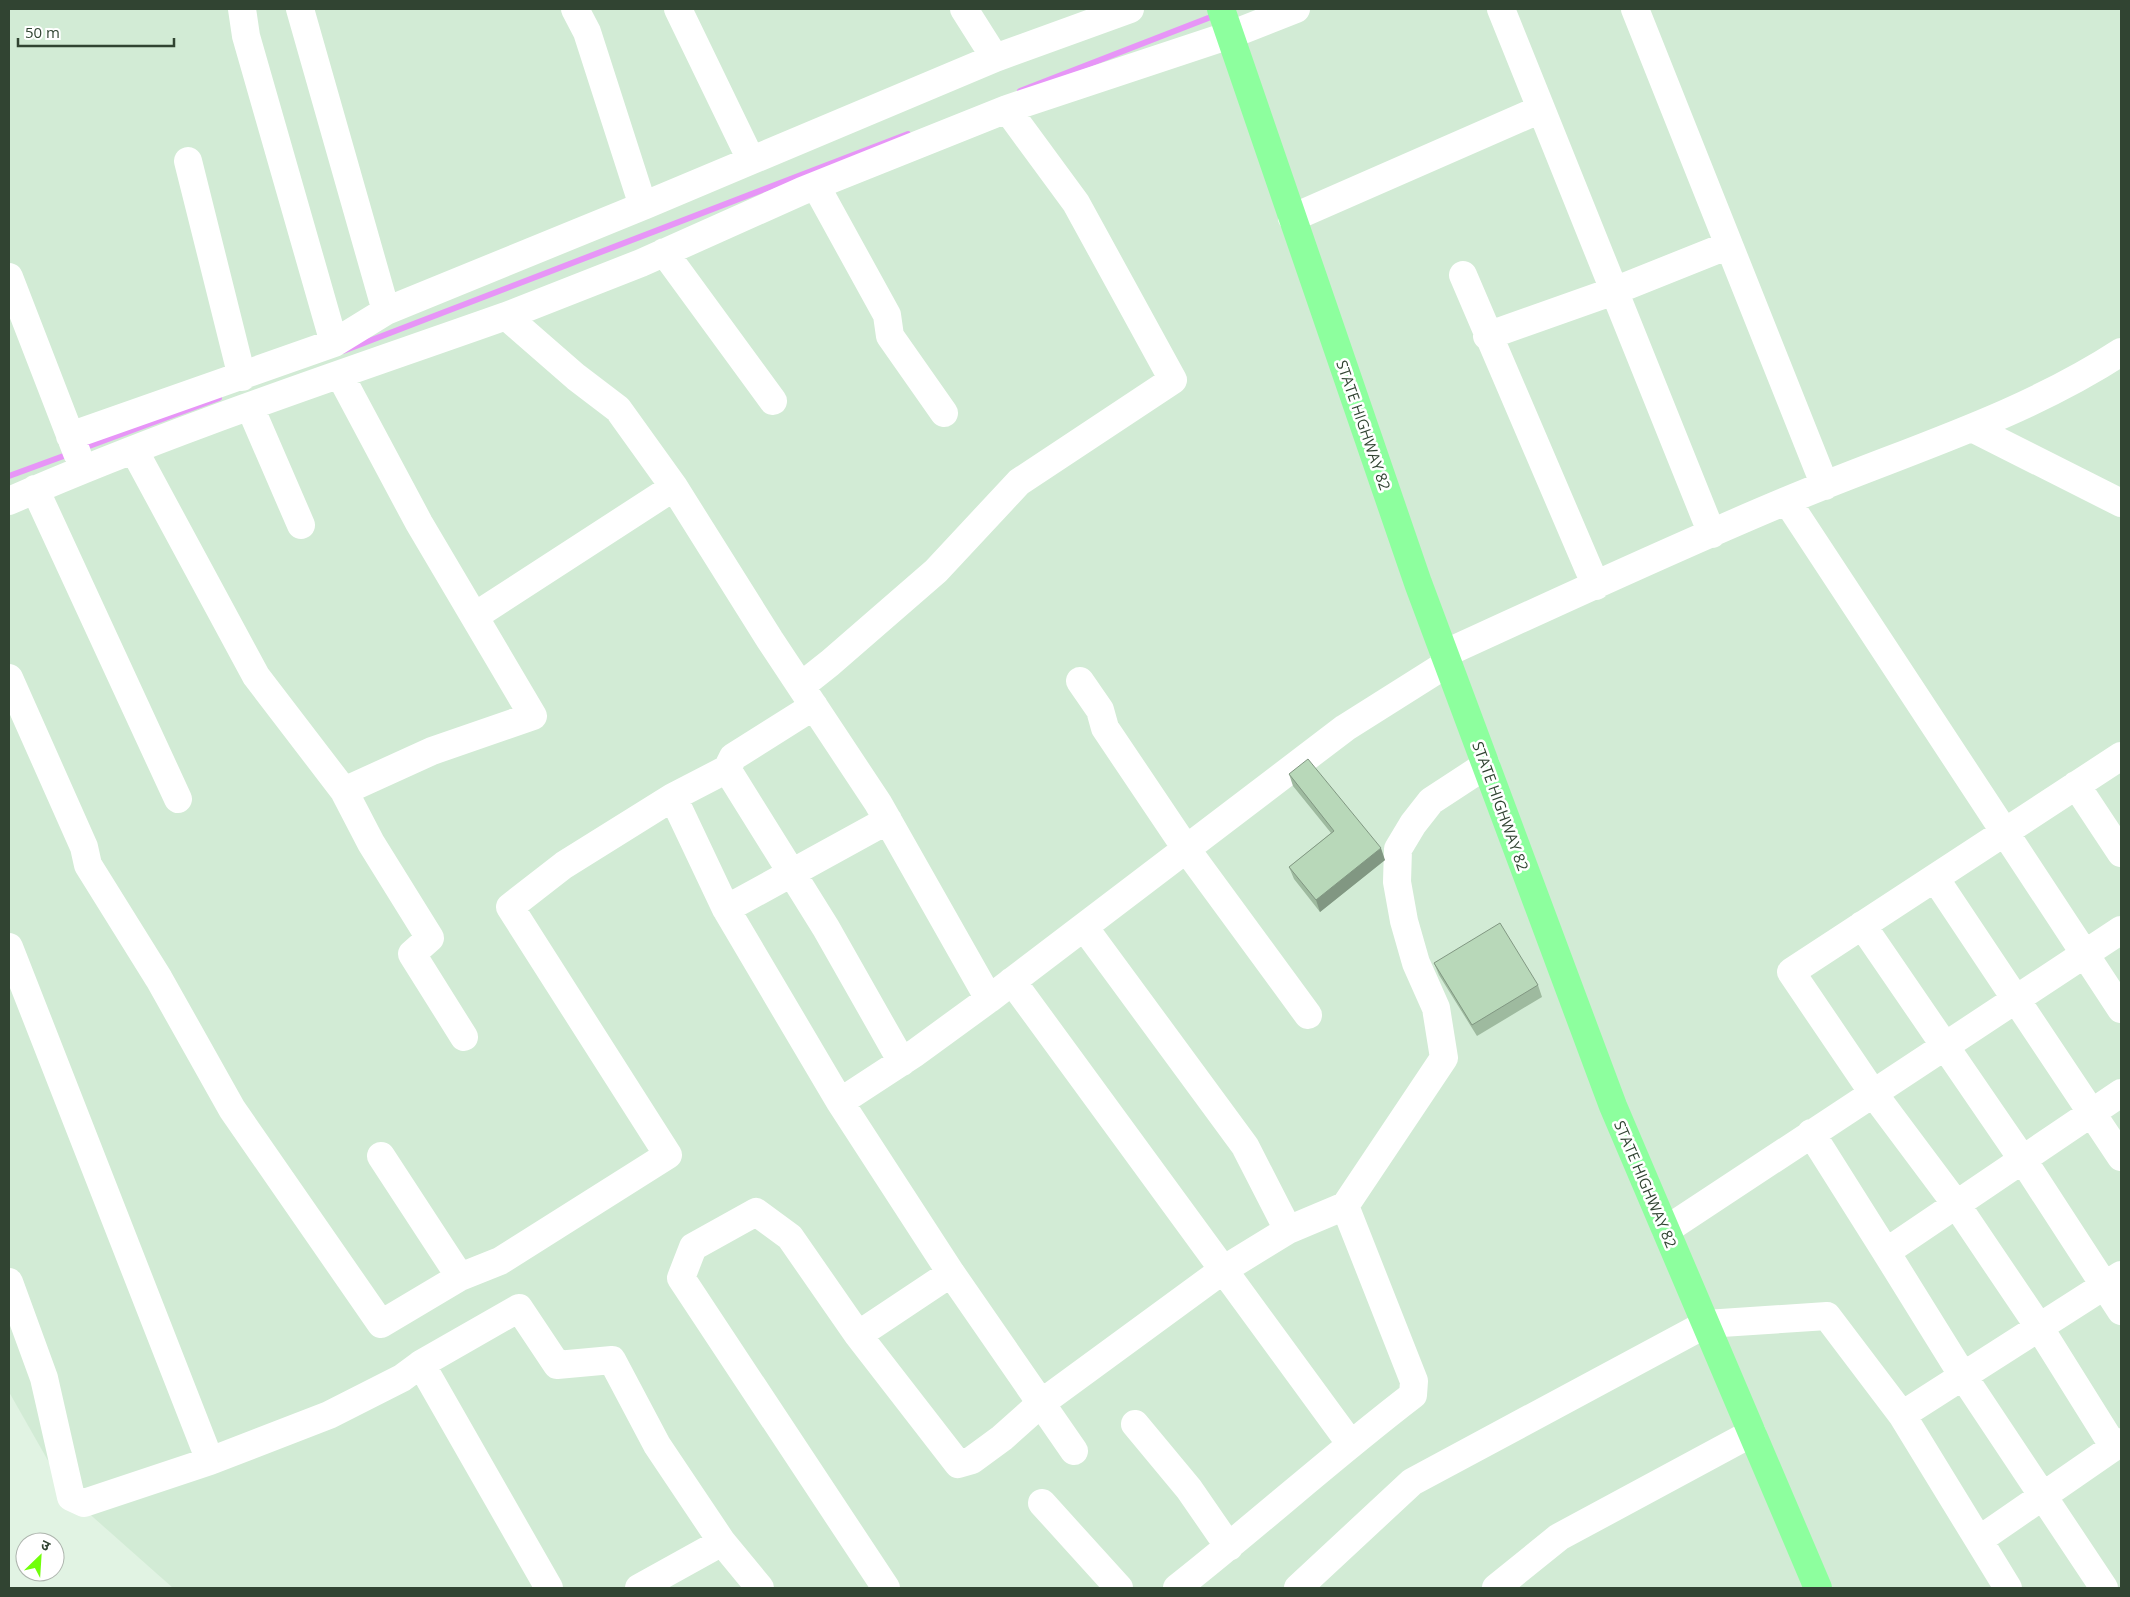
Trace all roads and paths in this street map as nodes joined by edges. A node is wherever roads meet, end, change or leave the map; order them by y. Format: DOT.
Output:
graph roads {
  1 [pos="242,9"];
  2 [pos="300,9"];
  3 [pos="575,9"];
  4 [pos="678,9"];
  5 [pos="964,9"];
  6 [pos="1130,9"];
  7 [pos="1296,9"];
  8 [pos="1501,9"];
  9 [pos="1635,9"];
  10 [pos="1225,22"];
  11 [pos="995,58"];
  12 [pos="1007,108"];
  13 [pos="1541,109"];
  14 [pos="751,160"];
  15 [pos="188,161"];
  16 [pos="816,186"];
  17 [pos="642,206"];
  18 [pos="1292,218"];
  19 [pos="1729,245"];
  20 [pos="664,252"];
  21 [pos="1463,275"];
  22 [pos="9,277"];
  23 [pos="1614,291"];
  24 [pos="386,311"];
  25 [pos="506,316"];
  26 [pos="1488,336"];
  27 [pos="334,344"];
  28 [pos="2121,352"];
  29 [pos="340,375"];
  30 [pos="242,377"];
  31 [pos="773,401"];
  32 [pos="250,407"];
  33 [pos="944,413"];
  34 [pos="1972,428"];
  35 [pos="134,450"];
  36 [pos="76,452"];
  37 [pos="1825,486"];
  38 [pos="674,487"];
  39 [pos="35,490"];
  40 [pos="9,501"];
  41 [pos="1787,501"];
  42 [pos="2121,503"];
  43 [pos="301,525"];
  44 [pos="1712,534"];
  45 [pos="1596,586"];
  46 [pos="475,616"];
  47 [pos="1446,658"];
  48 [pos="9,678"];
  49 [pos="1080,681"];
  50 [pos="808,696"];
  51 [pos="2121,756"];
  52 [pos="1486,765"];
  53 [pos="727,769"];
  54 [pos="2076,785"];
  55 [pos="344,791"];
  56 [pos="673,797"];
  57 [pos="178,799"];
  58 [pos="888,820"];
  59 [pos="2004,833"];
  60 [pos="1187,850"];
  61 [pos="2121,852"];
  62 [pos="792,873"];
  63 [pos="1935,878"];
  64 [pos="726,909"];
  65 [pos="1862,925"];
  66 [pos="1084,926"];
  67 [pos="2121,930"];
  68 [pos="9,947"];
  69 [pos="2084,956"];
  70 [pos="1012,981"];
  71 [pos="989,999"];
  72 [pos="2016,1000"];
  73 [pos="2121,1009"];
  74 [pos="1308,1015"];
  75 [pos="464,1037"];
  76 [pos="1945,1046"];
  77 [pos="902,1062"];
  78 [pos="1874,1093"];
  79 [pos="2121,1093"];
  80 [pos="840,1102"];
  81 [pos="2092,1113"];
  82 [pos="1811,1134"];
  83 [pos="380,1156"];
  84 [pos="2121,1157"];
  85 [pos="2023,1160"];
  86 [pos="1956,1204"];
  87 [pos="1344,1206"];
  88 [pos="1288,1230"];
  89 [pos="1666,1230"];
  90 [pos="1886,1252"];
  91 [pos="1223,1270"];
  92 [pos="951,1273"];
  93 [pos="460,1277"];
  94 [pos="2113,1280"];
  95 [pos="9,1282"];
  96 [pos="2121,1311"];
  97 [pos="1706,1324"];
  98 [pos="2039,1327"];
  99 [pos="858,1335"];
  100 [pos="421,1364"];
  101 [pos="1963,1376"];
  102 [pos="1040,1404"];
  103 [pos="1902,1415"];
  104 [pos="1135,1424"];
  105 [pos="1752,1433"];
  106 [pos="1350,1443"];
  107 [pos="2118,1444"];
  108 [pos="1074,1451"];
  109 [pos="210,1461"];
  110 [pos="2042,1496"];
  111 [pos="1042,1502"];
  112 [pos="1979,1540"];
  113 [pos="722,1542"];
  114 [pos="1228,1547"];
  115 [pos="549,1588"];
  116 [pos="639,1588"];
  117 [pos="760,1588"];
  118 [pos="886,1588"];
  119 [pos="1119,1588"];
  120 [pos="1177,1588"];
  121 [pos="1298,1588"];
  122 [pos="1496,1588"];
  123 [pos="1818,1588"];
  124 [pos="2008,1588"];
  125 [pos="2104,1588"];
  1 -- 27 [label="street"];
  2 -- 24 [label="street"];
  3 -- 17 [label="street"];
  4 -- 14 [label="street"];
  5 -- 11 [label="street"];
  6 -- 11 [label="street"];
  7 -- 10 [label="street"];
  8 -- 13 [label="street"];
  9 -- 19 [label="street"];
  10 -- 12 [label="street"];
  10 -- 18 [label="main road, STATE HIGHWAY 82"];
  11 -- 14 [label="street"];
  12 -- 16 [label="street"];
  12 -- 50 [label="street"];
  13 -- 18 [label="street"];
  13 -- 23 [label="street"];
  14 -- 17 [label="street"];
  15 -- 30 [label="street"];
  16 -- 20 [label="street"];
  16 -- 33 [label="street"];
  17 -- 24 [label="street"];
  18 -- 47 [label="main road, STATE HIGHWAY 82"];
  19 -- 23 [label="street"];
  19 -- 37 [label="street"];
  20 -- 25 [label="street"];
  20 -- 31 [label="street"];
  21 -- 26 [label="street"];
  22 -- 36 [label="street"];
  23 -- 26 [label="street"];
  23 -- 44 [label="street"];
  24 -- 27 [label="street"];
  25 -- 29 [label="street"];
  25 -- 38 [label="street"];
  26 -- 45 [label="street"];
  27 -- 30 [label="street"];
  28 -- 34 [label="street"];
  29 -- 32 [label="street"];
  29 -- 46 [label="street"];
  30 -- 36 [label="street"];
  32 -- 35 [label="street"];
  32 -- 43 [label="street"];
  34 -- 37 [label="street"];
  34 -- 42 [label="street"];
  35 -- 36 [label="street"];
  35 -- 55 [label="street"];
  36 -- 39 [label="street"];
  37 -- 41 [label="street"];
  38 -- 46 [label="street"];
  38 -- 50 [label="street"];
  39 -- 40 [label="street"];
  39 -- 57 [label="street"];
  41 -- 44 [label="street"];
  41 -- 59 [label="street"];
  44 -- 45 [label="street"];
  45 -- 47 [label="street"];
  46 -- 55 [label="street"];
  47 -- 52 [label="main road, STATE HIGHWAY 82"];
  47 -- 60 [label="street"];
  48 -- 93 [label="street"];
  49 -- 60 [label="street"];
  50 -- 53 [label="street"];
  50 -- 58 [label="street"];
  51 -- 54 [label="street"];
  52 -- 87 [label="street"];
  52 -- 89 [label="main road, STATE HIGHWAY 82"];
  53 -- 56 [label="street"];
  53 -- 62 [label="street"];
  54 -- 59 [label="street"];
  54 -- 61 [label="street"];
  55 -- 75 [label="street"];
  56 -- 64 [label="street"];
  56 -- 93 [label="street"];
  58 -- 62 [label="street"];
  58 -- 71 [label="street"];
  59 -- 63 [label="street"];
  59 -- 69 [label="street"];
  60 -- 66 [label="street"];
  60 -- 74 [label="street"];
  62 -- 64 [label="street"];
  62 -- 77 [label="street"];
  63 -- 65 [label="street"];
  63 -- 72 [label="street"];
  64 -- 80 [label="street"];
  65 -- 76 [label="street"];
  65 -- 78 [label="street"];
  66 -- 70 [label="street"];
  66 -- 88 [label="street"];
  67 -- 69 [label="street"];
  68 -- 109 [label="street"];
  69 -- 72 [label="street"];
  69 -- 73 [label="street"];
  70 -- 71 [label="street"];
  70 -- 91 [label="street"];
  71 -- 77 [label="street"];
  72 -- 76 [label="street"];
  72 -- 81 [label="street"];
  76 -- 78 [label="street"];
  76 -- 85 [label="street"];
  77 -- 80 [label="street"];
  78 -- 82 [label="street"];
  78 -- 86 [label="street"];
  79 -- 81 [label="street"];
  80 -- 92 [label="street"];
  81 -- 84 [label="street"];
  81 -- 85 [label="street"];
  82 -- 89 [label="street"];
  82 -- 90 [label="street"];
  83 -- 93 [label="street"];
  85 -- 86 [label="street"];
  85 -- 94 [label="street"];
  86 -- 90 [label="street"];
  86 -- 98 [label="street"];
  87 -- 88 [label="street"];
  87 -- 106 [label="street"];
  88 -- 91 [label="street"];
  89 -- 97 [label="main road, STATE HIGHWAY 82"];
  90 -- 101 [label="street"];
  91 -- 102 [label="street"];
  91 -- 106 [label="street"];
  92 -- 99 [label="street"];
  92 -- 102 [label="street"];
  94 -- 96 [label="street"];
  94 -- 98 [label="street"];
  95 -- 109 [label="street"];
  97 -- 103 [label="street"];
  97 -- 105 [label="main road, STATE HIGHWAY 82"];
  97 -- 121 [label="street"];
  98 -- 101 [label="street"];
  98 -- 107 [label="street"];
  99 -- 102 [label="street"];
  99 -- 118 [label="street"];
  100 -- 109 [label="street"];
  100 -- 113 [label="street"];
  100 -- 115 [label="street"];
  101 -- 103 [label="street"];
  101 -- 110 [label="street"];
  102 -- 108 [label="street"];
  103 -- 112 [label="street"];
  104 -- 114 [label="street"];
  105 -- 122 [label="street"];
  105 -- 123 [label="main road, STATE HIGHWAY 82"];
  106 -- 114 [label="street"];
  107 -- 110 [label="street"];
  110 -- 112 [label="street"];
  110 -- 125 [label="street"];
  111 -- 119 [label="street"];
  112 -- 124 [label="street"];
  113 -- 116 [label="street"];
  113 -- 117 [label="street"];
  114 -- 120 [label="street"];
}
